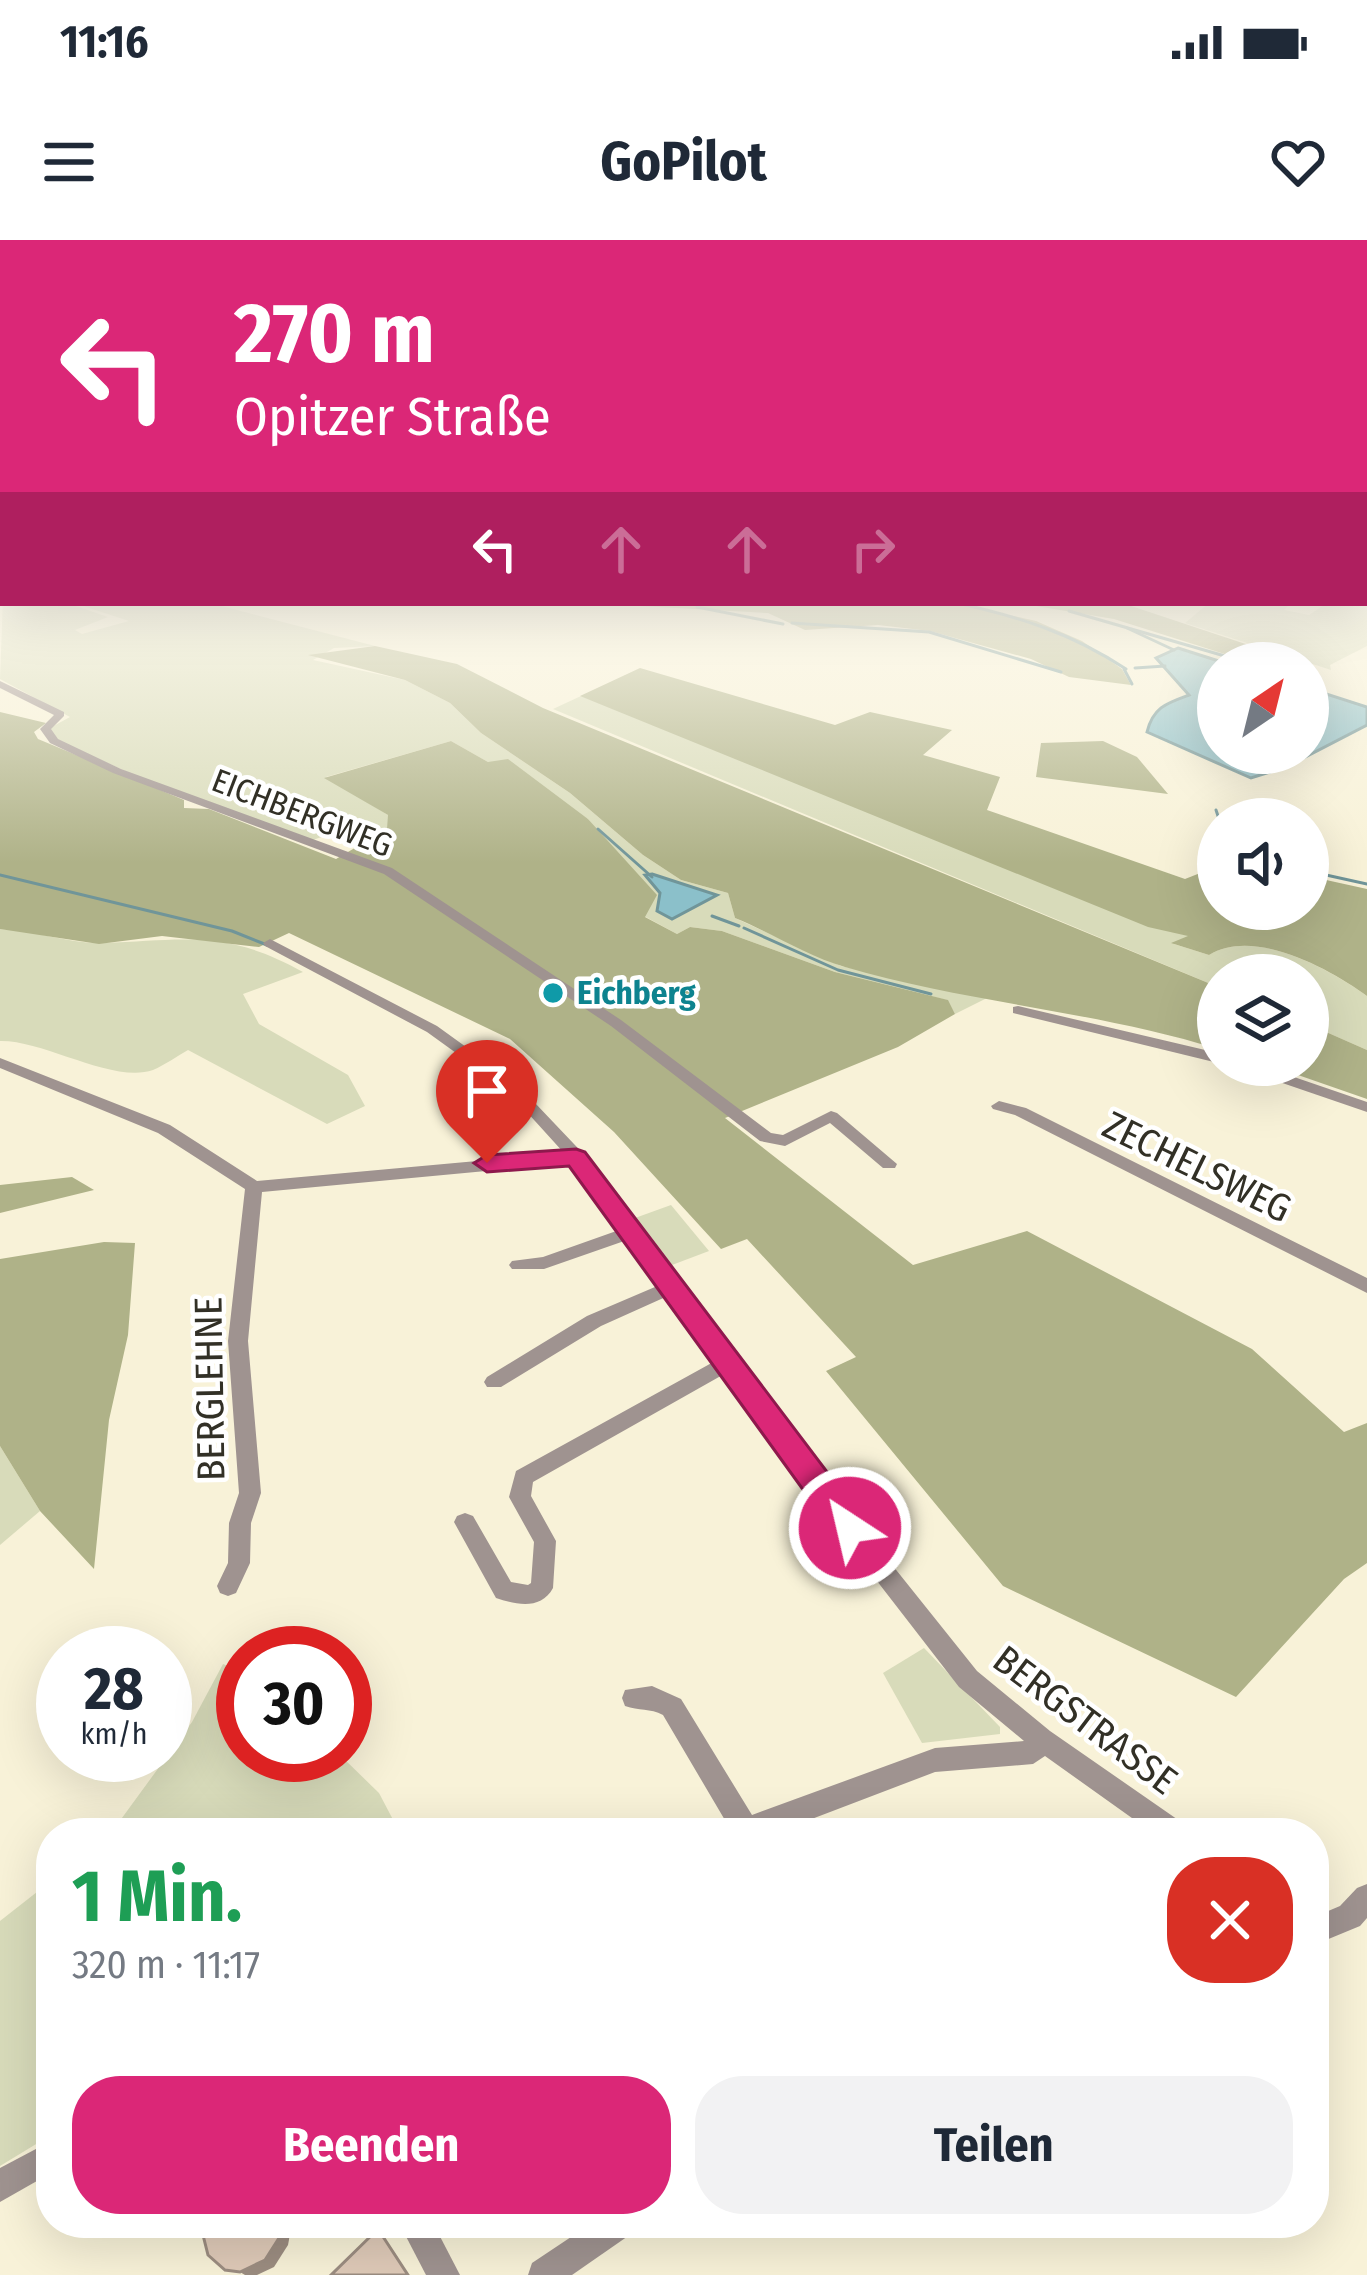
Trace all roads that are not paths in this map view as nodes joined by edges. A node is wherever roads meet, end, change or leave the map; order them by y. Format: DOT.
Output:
graph roads {
  1 [pos="0,684"];
  2 [pos="270,943"];
  3 [pos="1018,1010"];
  4 [pos="1197,1053"];
  5 [pos="0,1063"];
  6 [pos="1306,1086"];
  7 [pos="999,1106"];
  8 [pos="1367,1107"];
  9 [pos="576,1157"];
  10 [pos="890,1164"];
  11 [pos="254,1187"];
  12 [pos="632,1232"];
  13 [pos="518,1265"];
  14 [pos="674,1286"];
  15 [pos="1367,1286"];
  16 [pos="729,1362"];
  17 [pos="494,1382"];
  18 [pos="465,1522"];
  19 [pos="228,1586"];
  20 [pos="634,1698"];
  21 [pos="1041,1739"];
  22 [pos="737,1818"];
  23 [pos="782,1818"];
  24 [pos="1154,1818"];
  25 [pos="1367,1898"];
  26 [pos="1329,1925"];
  27 [pos="36,2165"];
  28 [pos="0,2186"];
  29 [pos="423,2238"];
  30 [pos="598,2238"];
  31 [pos="444,2275"];
  32 [pos="544,2275"];
  1 -- 10 [label="street, EICHBERGWEG"];
  2 -- 9 [label="street, BERGSTRASSE"];
  3 -- 4 [label="street"];
  5 -- 11 [label="street"];
  6 -- 8 [label="street"];
  7 -- 15 [label="street, ZECHELSWEG"];
  9 -- 11 [label="street"];
  9 -- 12 [label="street, BERGSTRASSE"];
  11 -- 19 [label="street, BERGLEHNE"];
  12 -- 13 [label="street"];
  12 -- 14 [label="street, BERGSTRASSE"];
  14 -- 16 [label="street, BERGSTRASSE"];
  14 -- 17 [label="street"];
  16 -- 18 [label="street"];
  16 -- 21 [label="street, BERGSTRASSE"];
  20 -- 22 [label="street"];
  21 -- 23 [label="street"];
  21 -- 24 [label="street, BERGSTRASSE"];
  25 -- 26 [label="street"];
  27 -- 28 [label="street"];
  29 -- 31 [label="street"];
  30 -- 32 [label="street"];
}
